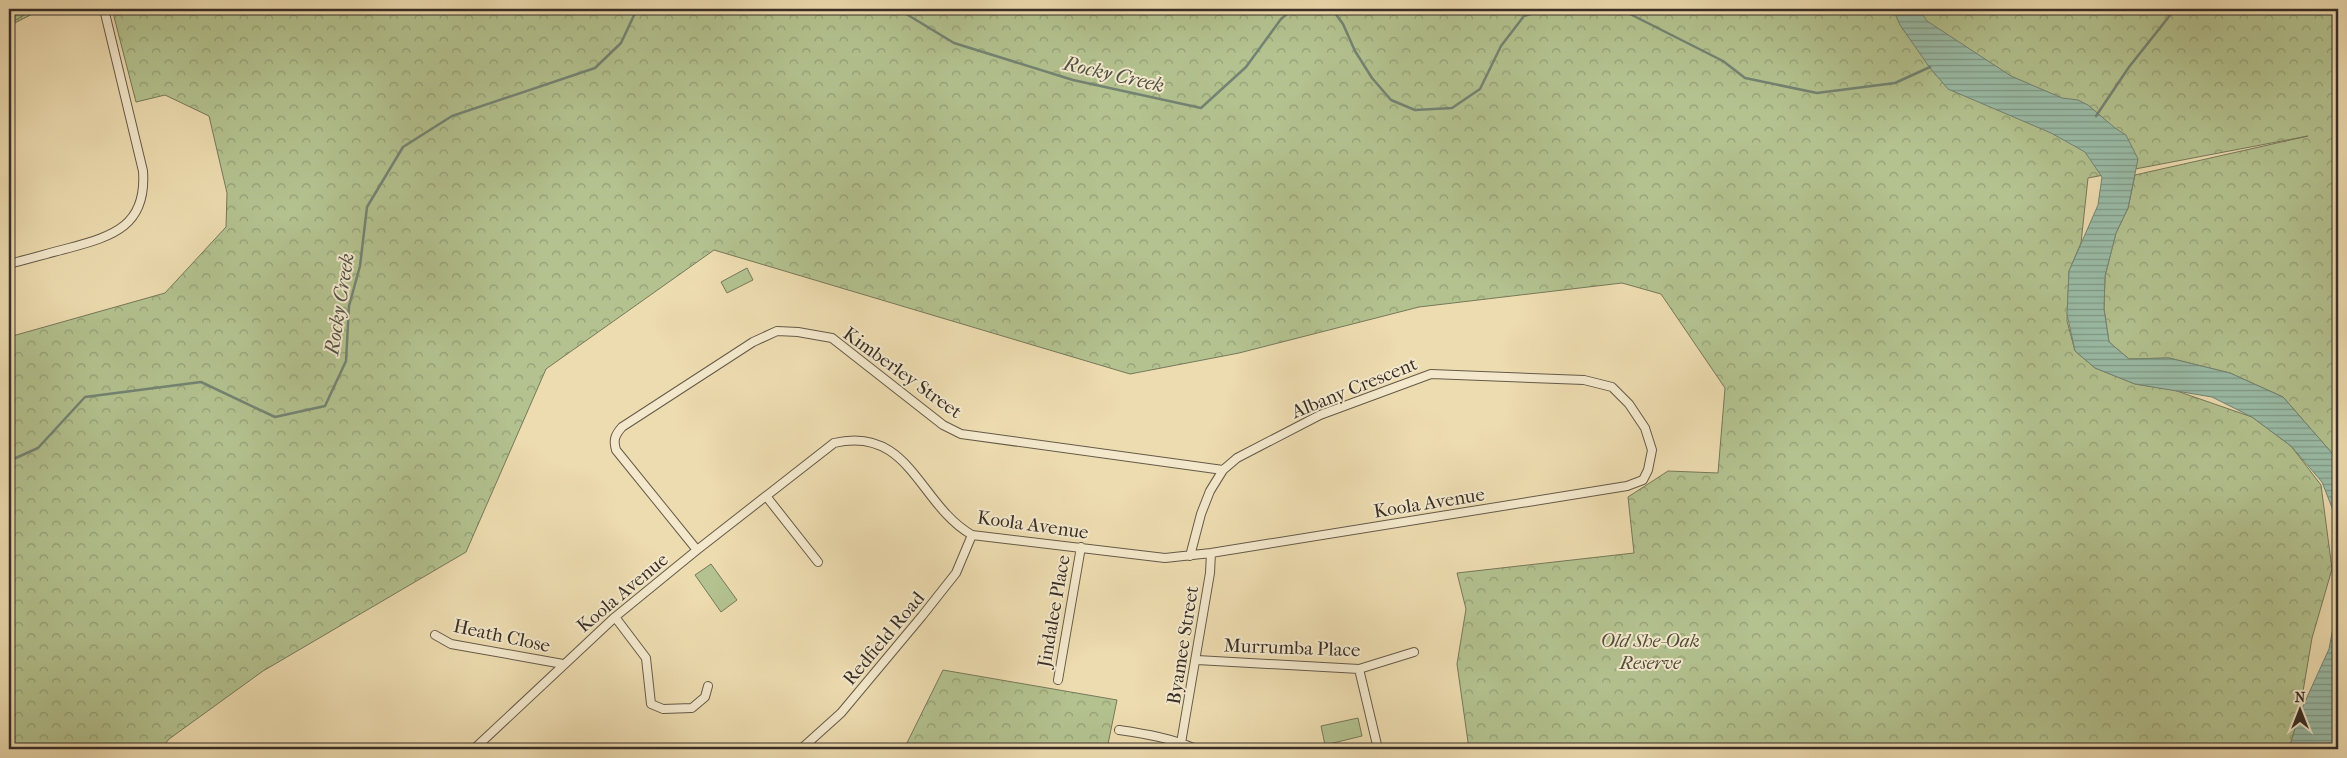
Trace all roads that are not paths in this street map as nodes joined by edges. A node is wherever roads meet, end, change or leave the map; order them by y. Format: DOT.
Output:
graph roads {
  1 [pos="104,9"];
  2 [pos="9,264"];
  3 [pos="1223,470"];
  4 [pos="1643,480"];
  5 [pos="766,496"];
  6 [pos="972,535"];
  7 [pos="1081,547"];
  8 [pos="697,550"];
  9 [pos="1210,553"];
  10 [pos="1190,556"];
  11 [pos="818,562"];
  12 [pos="615,617"];
  13 [pos="435,635"];
  14 [pos="1414,652"];
  15 [pos="1197,660"];
  16 [pos="563,664"];
  17 [pos="1359,669"];
  18 [pos="1058,680"];
  19 [pos="708,686"];
  20 [pos="1119,730"];
  21 [pos="1182,743"];
  22 [pos="474,749"];
  23 [pos="801,749"];
  24 [pos="1196,749"];
  25 [pos="1378,749"];
  1 -- 2 [label="street"];
  3 -- 4 [label="street, Albany Crescent"];
  3 -- 8 [label="street, Kimberley Street"];
  3 -- 10 [label="street, Albany Crescent"];
  4 -- 9 [label="street, Koola Avenue"];
  5 -- 6 [label="street, Koola Avenue"];
  5 -- 8 [label="street, Koola Avenue"];
  5 -- 11 [label="street"];
  6 -- 7 [label="street, Koola Avenue"];
  6 -- 23 [label="street, Redfield Road"];
  7 -- 10 [label="street, Koola Avenue"];
  7 -- 18 [label="street, Jindalee Place"];
  8 -- 12 [label="street, Koola Avenue"];
  9 -- 10 [label="street, Koola Avenue"];
  9 -- 15 [label="street, Byamee Street"];
  12 -- 16 [label="street, Koola Avenue"];
  12 -- 19 [label="street"];
  13 -- 16 [label="street, Heath Close"];
  14 -- 17 [label="street, Murrumba Place"];
  15 -- 17 [label="street, Murrumba Place"];
  15 -- 21 [label="street, Byamee Street"];
  16 -- 22 [label="street, Koola Avenue"];
  17 -- 25 [label="street"];
  20 -- 21 [label="street"];
  21 -- 24 [label="street"];
}
